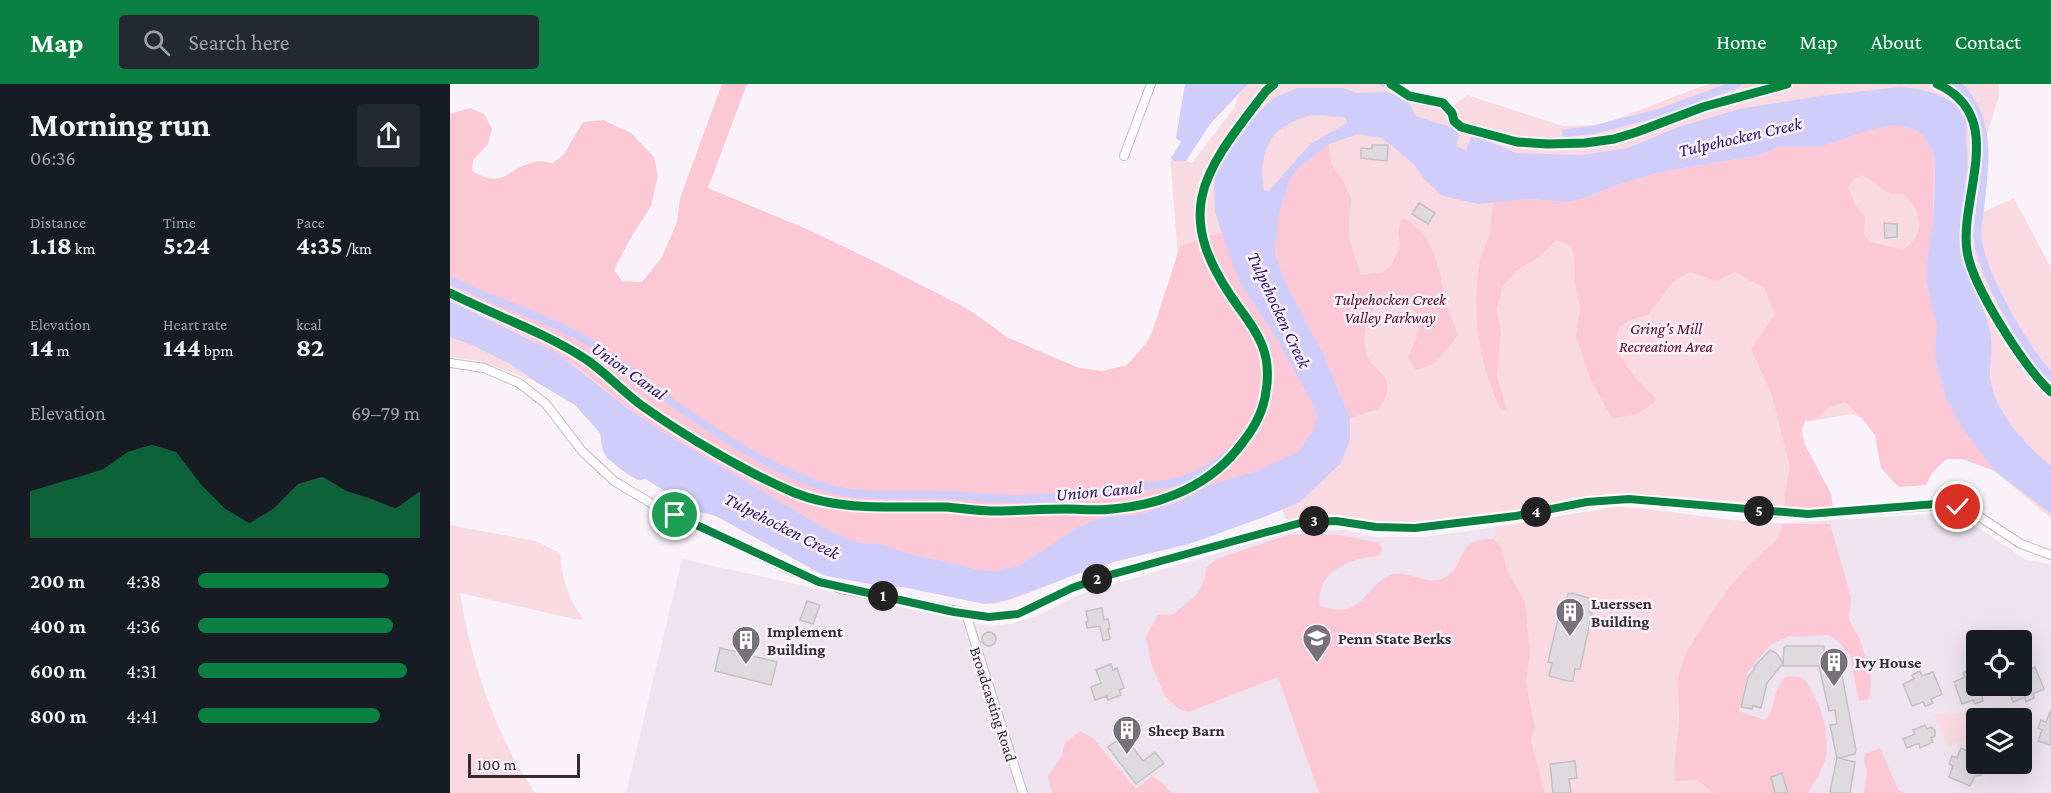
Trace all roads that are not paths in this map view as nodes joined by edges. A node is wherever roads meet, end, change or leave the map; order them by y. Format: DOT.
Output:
graph roads {
  1 [pos="1151,84"];
  2 [pos="1124,156"];
  3 [pos="450,363"];
  4 [pos="2051,555"];
  5 [pos="966,614"];
  6 [pos="1023,793"];
  1 -- 2 [label="street"];
  3 -- 5 [label="street"];
  4 -- 5 [label="street"];
  5 -- 6 [label="street, Broadcasting Road"];
}
